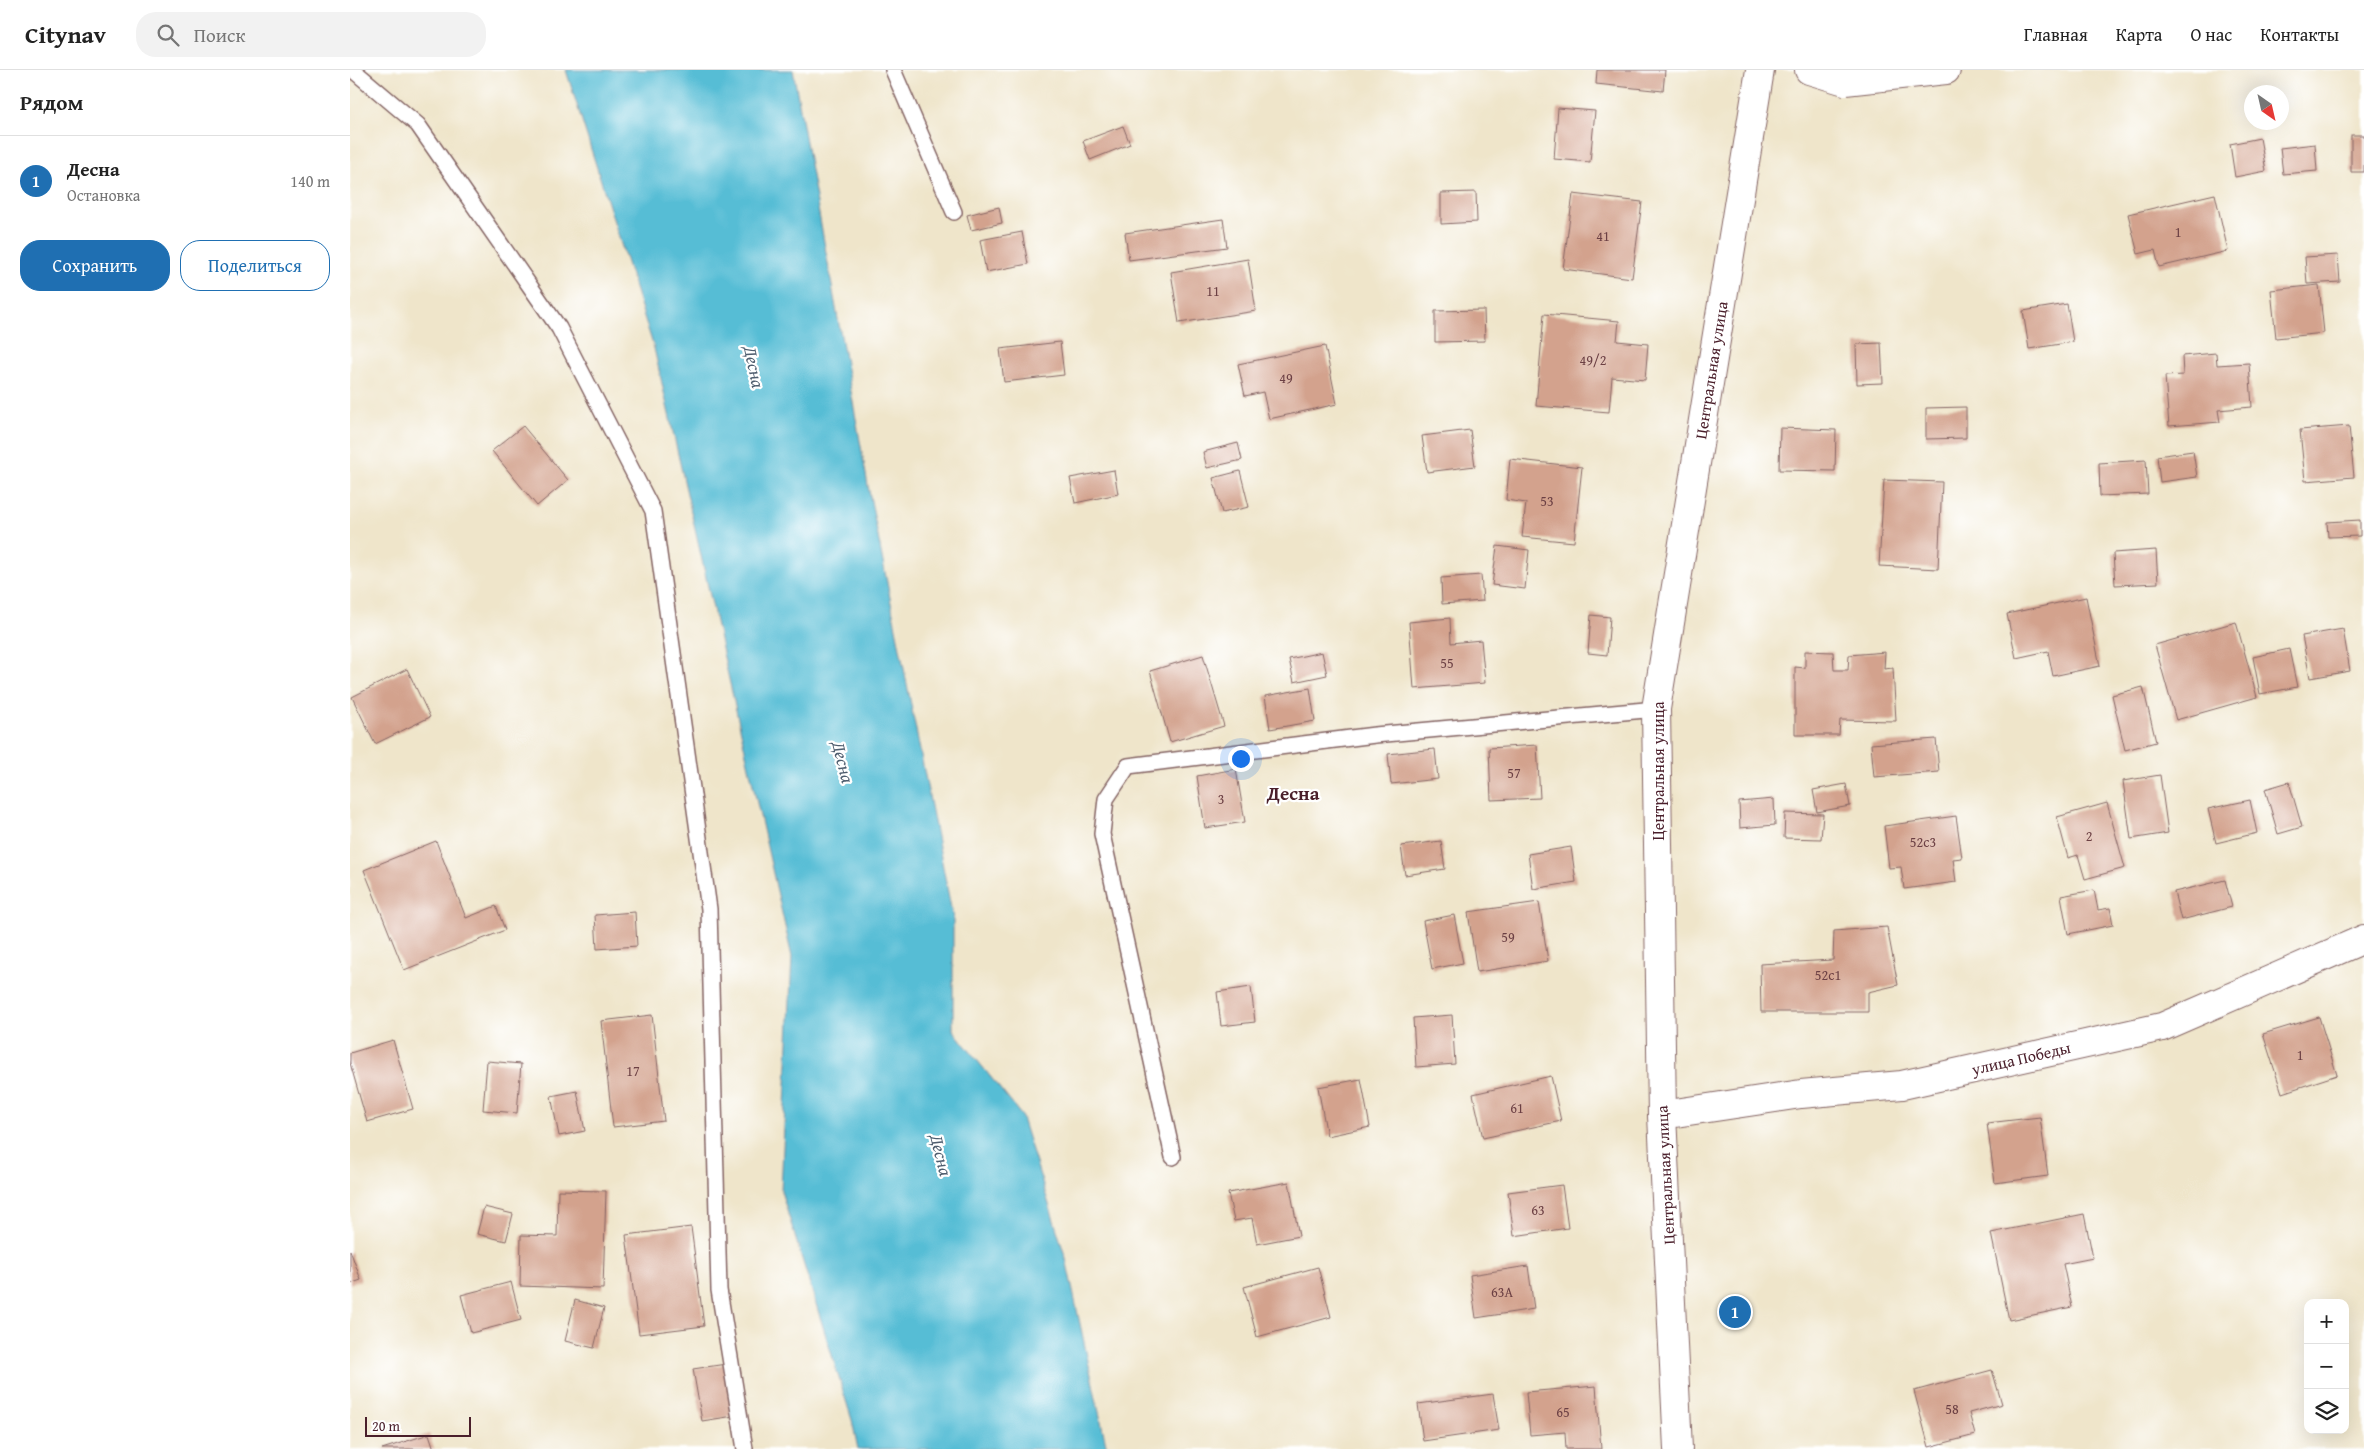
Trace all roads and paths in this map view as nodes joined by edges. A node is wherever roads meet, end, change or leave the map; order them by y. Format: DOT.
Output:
graph roads {
  1 [pos="353,70"];
  2 [pos="893,70"];
  3 [pos="1760,70"];
  4 [pos="1810,70"];
  5 [pos="1946,70"];
  6 [pos="954,212"];
  7 [pos="1656,709"];
  8 [pos="2364,939"];
  9 [pos="1662,1115"];
  10 [pos="1173,1157"];
  11 [pos="746,1449"];
  12 [pos="1678,1449"];
  1 -- 11 [label="lane"];
  2 -- 6 [label="lane"];
  3 -- 7 [label="street, Центральная улица"];
  4 -- 5 [label="street"];
  7 -- 9 [label="street, Центральная улица"];
  7 -- 10 [label="lane"];
  8 -- 9 [label="street, улица Победы"];
  9 -- 12 [label="street, Центральная улица"];
}
